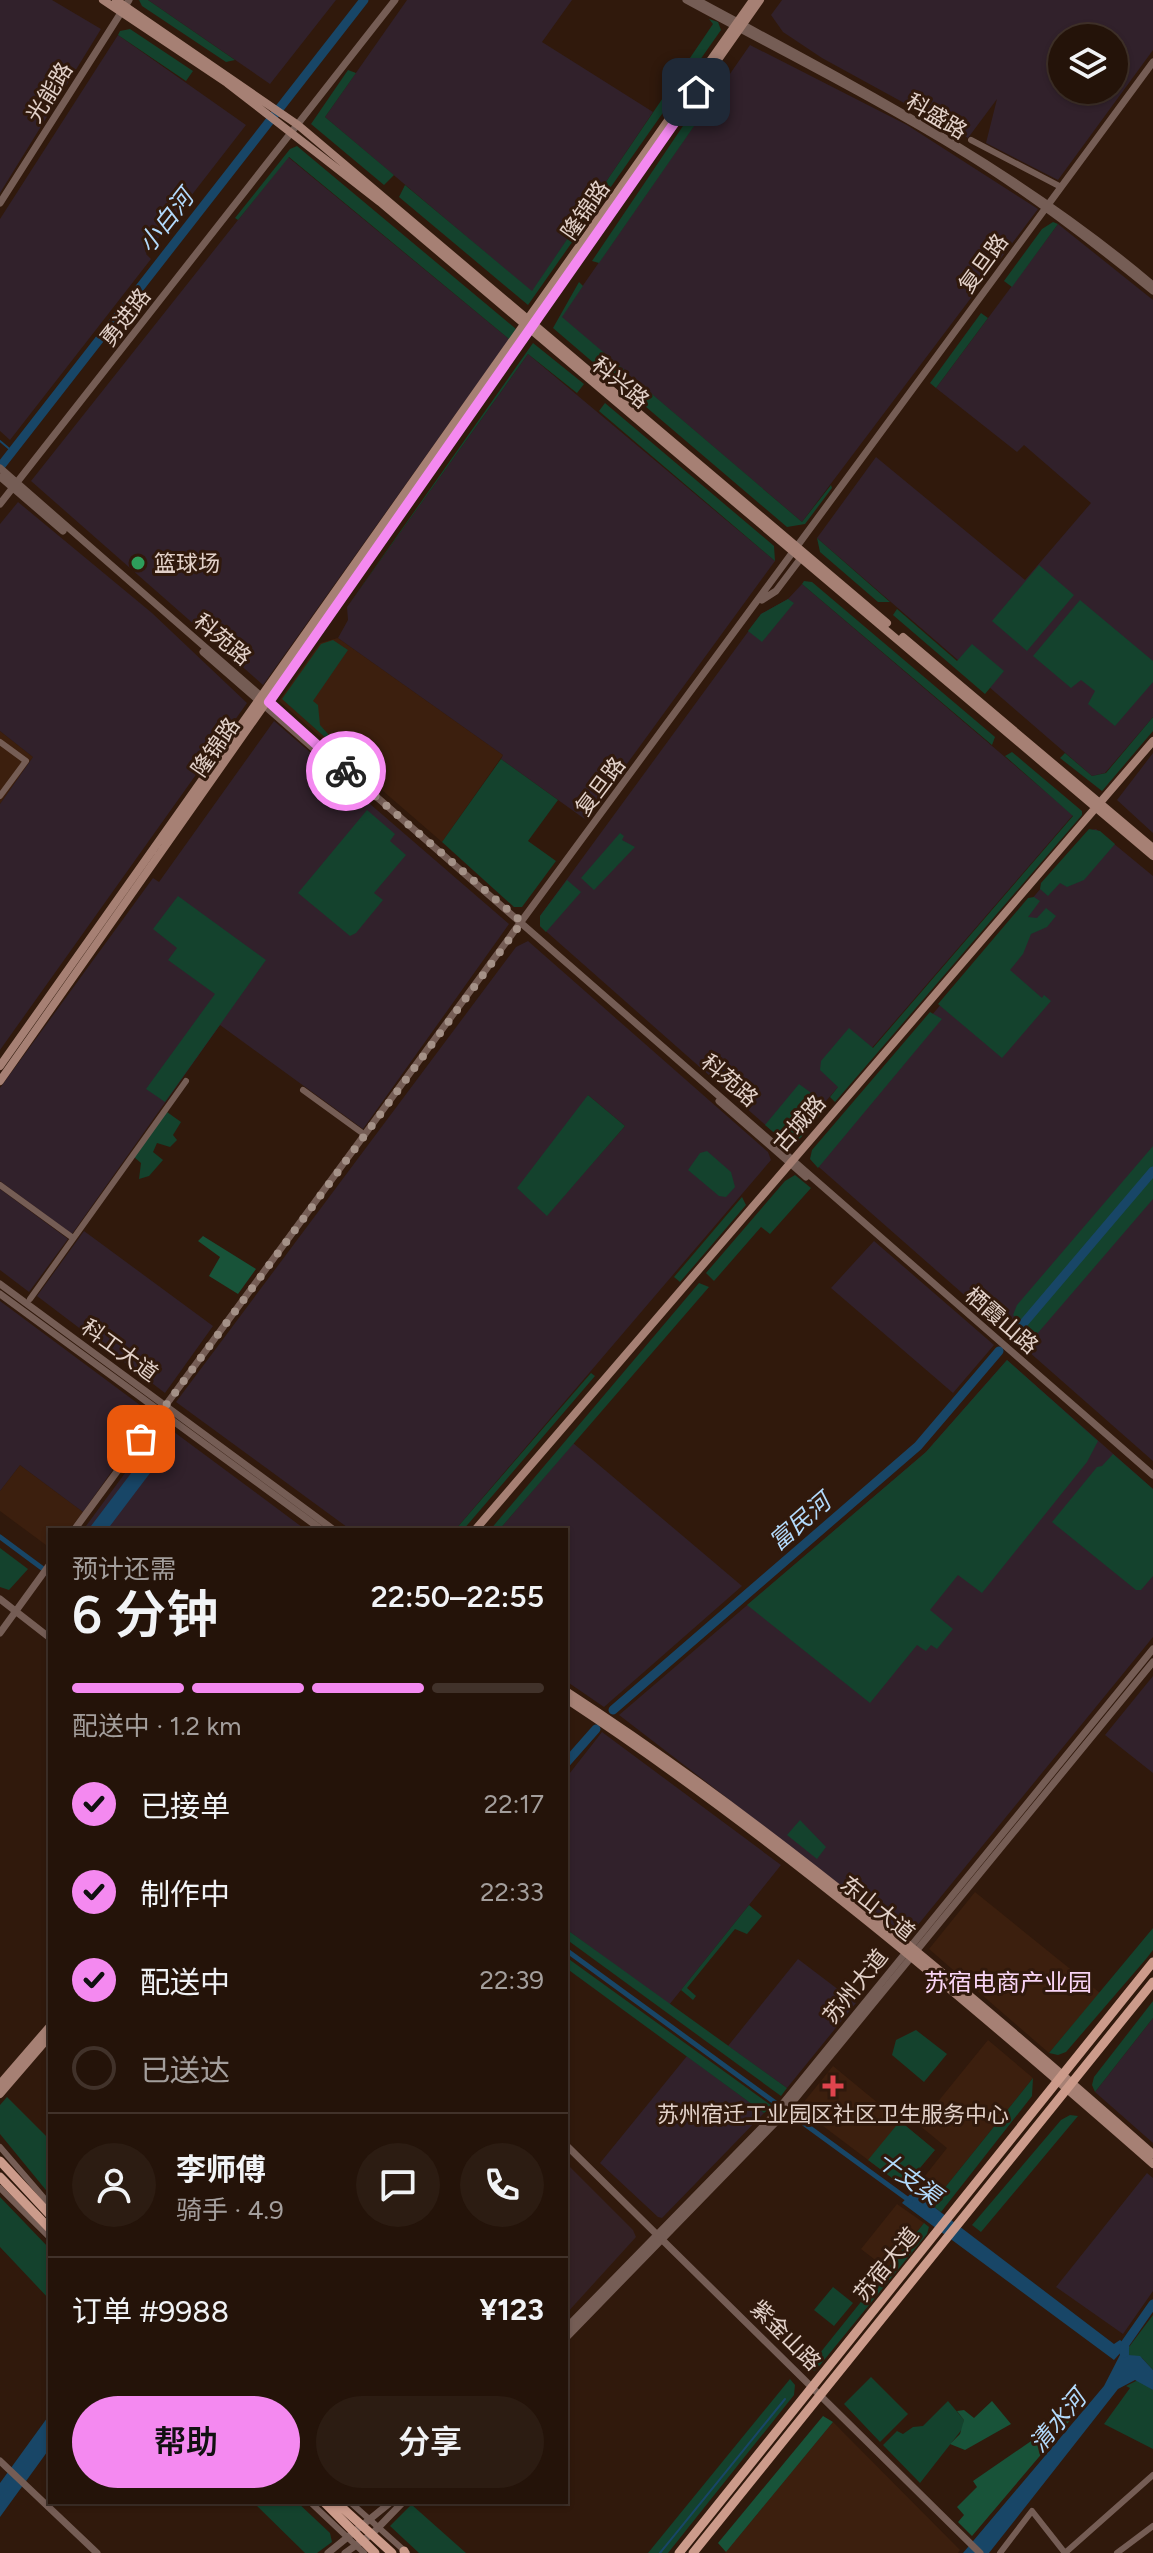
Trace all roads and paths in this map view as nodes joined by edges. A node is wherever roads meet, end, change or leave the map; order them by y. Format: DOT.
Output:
graph roads {
  1 [pos="103,0"];
  2 [pos="116,0"];
  3 [pos="395,0"];
  4 [pos="686,0"];
  5 [pos="697,0"];
  6 [pos="753,0"];
  7 [pos="760,0"];
  8 [pos="126,6"];
  9 [pos="739,26"];
  10 [pos="1153,62"];
  11 [pos="296,128"];
  12 [pos="971,140"];
  13 [pos="1061,187"];
  14 [pos="0,203"];
  15 [pos="1047,206"];
  16 [pos="1153,285"];
  17 [pos="1153,291"];
  18 [pos="530,325"];
  19 [pos="0,468"];
  20 [pos="0,477"];
  21 [pos="12,483"];
  22 [pos="0,504"];
  23 [pos="794,549"];
  24 [pos="803,556"];
  25 [pos="756,604"];
  26 [pos="264,703"];
  27 [pos="1153,741"];
  28 [pos="1,745"];
  29 [pos="1153,748"];
  30 [pos="0,796"];
  31 [pos="1100,807"];
  32 [pos="1153,848"];
  33 [pos="1153,856"];
  34 [pos="521,923"];
  35 [pos="0,1066"];
  36 [pos="0,1081"];
  37 [pos="186,1081"];
  38 [pos="303,1090"];
  39 [pos="365,1135"];
  40 [pos="792,1162"];
  41 [pos="0,1185"];
  42 [pos="827,1192"];
  43 [pos="73,1238"];
  44 [pos="0,1284"];
  45 [pos="0,1294"];
  46 [pos="30,1299"];
  47 [pos="163,1409"];
  48 [pos="1153,1475"];
  49 [pos="75,1528"];
  50 [pos="319,1528"];
  51 [pos="331,1528"];
  52 [pos="477,1528"];
  53 [pos="484,1528"];
  54 [pos="48,1567"];
  55 [pos="0,1599"];
  56 [pos="16,1611"];
  57 [pos="0,1633"];
  58 [pos="48,1636"];
  59 [pos="1153,1649"];
  60 [pos="1153,1662"];
  61 [pos="568,1692"];
  62 [pos="568,1700"];
  63 [pos="911,1952"];
  64 [pos="1153,1962"];
  65 [pos="1153,1982"];
  66 [pos="48,2028"];
  67 [pos="48,2038"];
  68 [pos="1060,2077"];
  69 [pos="0,2084"];
  70 [pos="1070,2086"];
  71 [pos="0,2094"];
  72 [pos="0,2147"];
  73 [pos="568,2147"];
  74 [pos="1153,2154"];
  75 [pos="0,2161"];
  76 [pos="1153,2164"];
  77 [pos="0,2177"];
  78 [pos="0,2186"];
  79 [pos="17,2195"];
  80 [pos="48,2203"];
  81 [pos="48,2213"];
  82 [pos="48,2227"];
  83 [pos="48,2236"];
  84 [pos="662,2237"];
  85 [pos="568,2326"];
  86 [pos="568,2336"];
  87 [pos="815,2390"];
  88 [pos="0,2461"];
  89 [pos="1153,2475"];
  90 [pos="313,2504"];
  91 [pos="326,2504"];
  92 [pos="338,2504"];
  93 [pos="351,2504"];
  94 [pos="389,2504"];
  95 [pos="400,2504"];
  96 [pos="1153,2526"];
  97 [pos="363,2534"];
  98 [pos="405,2552"];
  99 [pos="97,2553"];
  100 [pos="328,2553"];
  101 [pos="345,2553"];
  102 [pos="364,2553"];
  103 [pos="375,2553"];
  104 [pos="392,2553"];
  105 [pos="679,2553"];
  106 [pos="693,2553"];
  107 [pos="980,2553"];
  108 [pos="1000,2553"];
  109 [pos="1065,2553"];
  110 [pos="1117,2553"];
  1 -- 8 [label="main road, 科兴路"];
  2 -- 8 [label="main road, 科兴路"];
  3 -- 11 [label="street, 勇进路"];
  4 -- 9 [label="street, 科盛路"];
  5 -- 9 [label="street, 科盛路"];
  6 -- 9 [label="main road, 隆锦路"];
  7 -- 9 [label="main road, 隆锦路"];
  8 -- 11 [label="main road, 科兴路"];
  8 -- 14 [label="street, 光能路"];
  9 -- 15 [label="street, 科盛路"];
  9 -- 18 [label="main road, 隆锦路"];
  10 -- 13 [label="street, 复旦路"];
  11 -- 18 [label="main road, 科兴路"];
  11 -- 21 [label="street, 勇进路"];
  12 -- 13 [label="street"];
  13 -- 15 [label="street, 复旦路"];
  15 -- 16 [label="street, 科盛路"];
  15 -- 17 [label="street, 科盛路"];
  15 -- 23 [label="street, 复旦路"];
  18 -- 23 [label="main road, 科兴路"];
  18 -- 26 [label="main road, 隆锦路"];
  19 -- 21 [label="street, 科苑路"];
  20 -- 21 [label="street, 科苑路"];
  21 -- 22 [label="street, 勇进路"];
  21 -- 26 [label="street, 科苑路"];
  23 -- 24 [label="main road, 科兴路"];
  23 -- 25 [label="street, 复旦路"];
  24 -- 25 [label="street"];
  24 -- 31 [label="main road, 科兴路"];
  25 -- 34 [label="street, 复旦路"];
  26 -- 34 [label="street, 科苑路"];
  26 -- 35 [label="main road, 隆锦路"];
  26 -- 36 [label="main road, 隆锦路"];
  27 -- 31 [label="main road, 古城路"];
  28 -- 30 [label="street"];
  29 -- 31 [label="main road, 古城路"];
  31 -- 32 [label="main road"];
  31 -- 33 [label="main road"];
  31 -- 40 [label="main road, 古城路"];
  34 -- 39 [label="street, 复旦路"];
  34 -- 40 [label="street, 科苑路"];
  37 -- 43 [label="street"];
  38 -- 39 [label="street"];
  39 -- 47 [label="street, 复旦路"];
  40 -- 42 [label="street, 科苑路"];
  40 -- 52 [label="main road, 古城路"];
  40 -- 53 [label="main road, 古城路"];
  41 -- 43 [label="street"];
  42 -- 48 [label="street, 栖霞山路"];
  43 -- 46 [label="street"];
  44 -- 47 [label="street, 科工大道"];
  45 -- 47 [label="street, 科工大道"];
  47 -- 49 [label="street, 复旦路"];
  47 -- 50 [label="street, 科工大道"];
  47 -- 51 [label="street, 科工大道"];
  54 -- 56 [label="street"];
  55 -- 56 [label="street"];
  56 -- 57 [label="street"];
  56 -- 58 [label="street"];
  59 -- 63 [label="street, 苏州大道"];
  60 -- 63 [label="street, 苏州大道"];
  61 -- 63 [label="main road, 东山大道"];
  62 -- 63 [label="main road, 东山大道"];
  63 -- 68 [label="main road, 东山大道"];
  63 -- 84 [label="street, 苏州大道"];
  64 -- 68 [label="main road, 苏宿大道"];
  65 -- 70 [label="main road, 苏宿大道"];
  66 -- 69 [label="main road"];
  67 -- 71 [label="main road"];
  68 -- 70 [label="main road, 东山大道"];
  68 -- 87 [label="main road, 苏宿大道"];
  70 -- 74 [label="main road, 东山大道"];
  70 -- 76 [label="main road, 东山大道"];
  70 -- 87 [label="main road, 苏宿大道"];
  72 -- 80 [label="street"];
  73 -- 84 [label="street, 紫金山路"];
  75 -- 81 [label="main road"];
  77 -- 79 [label="main road"];
  78 -- 79 [label="main road"];
  78 -- 83 [label="street"];
  79 -- 82 [label="main road"];
  84 -- 85 [label="street, 苏州大道"];
  84 -- 86 [label="street, 苏州大道"];
  84 -- 87 [label="street, 紫金山路"];
  87 -- 105 [label="main road, 苏宿大道"];
  87 -- 106 [label="main road, 苏宿大道"];
  87 -- 107 [label="street, 紫金山路"];
  88 -- 99 [label="street"];
  89 -- 109 [label="street"];
  90 -- 97 [label="street"];
  91 -- 97 [label="main road"];
  92 -- 97 [label="main road"];
  93 -- 97 [label="street"];
  94 -- 97 [label="street"];
  95 -- 97 [label="street"];
  96 -- 110 [label="street"];
  97 -- 98 [label="street"];
  97 -- 100 [label="street"];
  97 -- 101 [label="street"];
  97 -- 102 [label="street"];
  97 -- 103 [label="main road"];
  97 -- 104 [label="main road"];
  108 -- 109 [label="street"];
}
